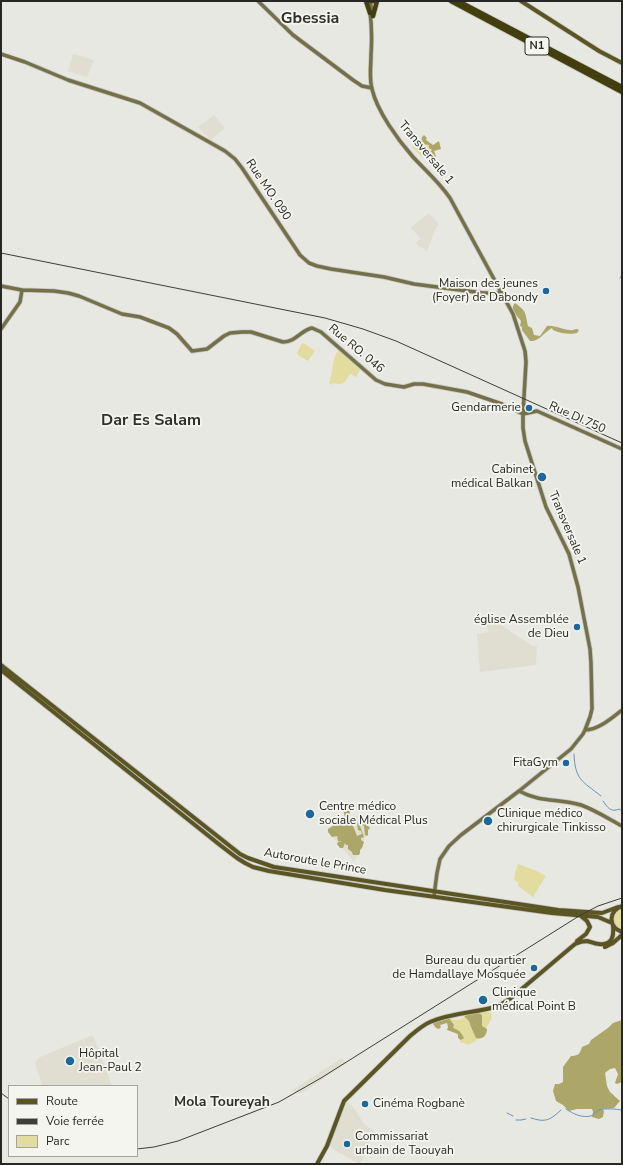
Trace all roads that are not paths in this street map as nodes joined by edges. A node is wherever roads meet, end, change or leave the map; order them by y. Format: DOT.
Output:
graph roads {
  1 [pos="258,1"];
  2 [pos="368,1"];
  3 [pos="376,1"];
  4 [pos="451,1"];
  5 [pos="458,1"];
  6 [pos="521,1"];
  7 [pos="371,14"];
  8 [pos="1,54"];
  9 [pos="622,62"];
  10 [pos="622,87"];
  11 [pos="372,88"];
  12 [pos="622,92"];
  13 [pos="1,286"];
  14 [pos="22,290"];
  15 [pos="501,293"];
  16 [pos="1,329"];
  17 [pos="523,414"];
  18 [pos="622,449"];
  19 [pos="1,665"];
  20 [pos="1,670"];
  21 [pos="622,710"];
  22 [pos="585,730"];
  23 [pos="519,790"];
  24 [pos="622,826"];
  25 [pos="434,894"];
  26 [pos="620,907"];
  27 [pos="580,916"];
  28 [pos="612,924"];
  29 [pos="622,932"];
  30 [pos="622,936"];
  31 [pos="568,950"];
  32 [pos="316,1164"];
  1 -- 11 [label="street"];
  2 -- 3 [label="highway"];
  2 -- 7 [label="highway"];
  3 -- 7 [label="highway"];
  4 -- 12 [label="highway, N1"];
  5 -- 10 [label="highway, N1"];
  6 -- 9 [label="main road"];
  7 -- 11 [label="street, Transversale 1"];
  8 -- 15 [label="street, Rue MO. 090"];
  11 -- 15 [label="street, Transversale 1"];
  13 -- 14 [label="street"];
  14 -- 16 [label="street"];
  14 -- 17 [label="street, Rue RO. 046"];
  15 -- 17 [label="street, Transversale 1"];
  17 -- 18 [label="street, Rue DI.750"];
  17 -- 22 [label="street, Transversale 1"];
  19 -- 25 [label="main road, Autoroute le Prince"];
  20 -- 25 [label="main road, Autoroute le Prince"];
  21 -- 22 [label="street"];
  22 -- 23 [label="street, Transversale 1"];
  23 -- 24 [label="street"];
  23 -- 25 [label="street, Transversale 1"];
  25 -- 26 [label="main road, Autoroute le Prince"];
  25 -- 27 [label="main road, Autoroute le Prince"];
  26 -- 28 [label="main road"];
  27 -- 28 [label="main road, Autoroute le Prince"];
  27 -- 31 [label="main road"];
  28 -- 29 [label="main road, Autoroute le Prince"];
  28 -- 31 [label="main road"];
  30 -- 31 [label="main road"];
  31 -- 32 [label="main road"];
}
